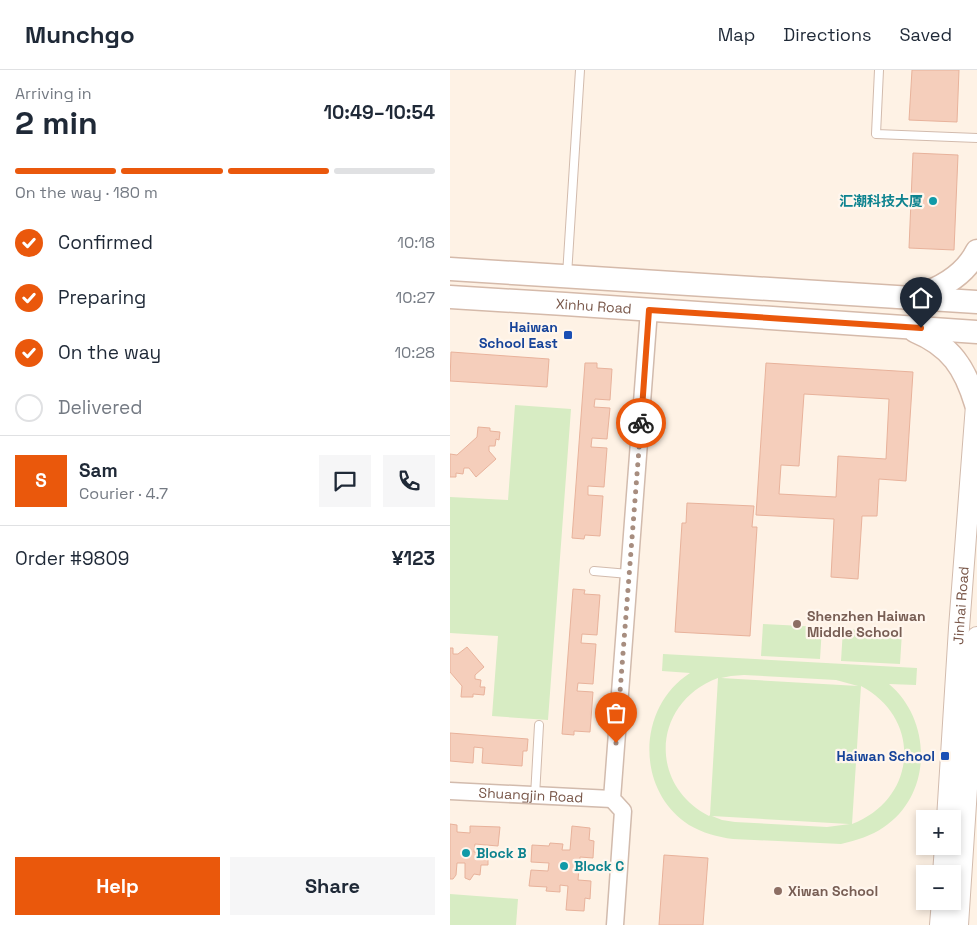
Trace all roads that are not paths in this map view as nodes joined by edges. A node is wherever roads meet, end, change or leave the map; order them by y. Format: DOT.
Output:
graph roads {
  1 [pos="580,70"];
  2 [pos="878,70"];
  3 [pos="977,138"];
  4 [pos="977,251"];
  5 [pos="450,269"];
  6 [pos="567,277"];
  7 [pos="450,298"];
  8 [pos="911,298"];
  9 [pos="977,302"];
  10 [pos="649,310"];
  11 [pos="907,328"];
  12 [pos="977,332"];
  13 [pos="977,398"];
  14 [pos="594,571"];
  15 [pos="629,574"];
  16 [pos="977,637"];
  17 [pos="539,724"];
  18 [pos="450,791"];
  19 [pos="535,796"];
  20 [pos="612,799"];
  21 [pos="948,810"];
  22 [pos="941,910"];
  23 [pos="615,925"];
  24 [pos="940,925"];
  25 [pos="958,925"];
  1 -- 6 [label="lane"];
  2 -- 3 [label="lane"];
  4 -- 8 [label="main road"];
  5 -- 6 [label="main road, Xinhu Road"];
  6 -- 8 [label="main road, Xinhu Road"];
  7 -- 10 [label="main road, Xinhu Road"];
  8 -- 9 [label="main road, Xinhu Road"];
  10 -- 11 [label="main road, Xinhu Road"];
  10 -- 15 [label="street"];
  11 -- 12 [label="main road, Xinhu Road"];
  11 -- 13 [label="main road"];
  13 -- 21 [label="street, Jinhai Road"];
  14 -- 15 [label="lane"];
  15 -- 20 [label="street"];
  16 -- 25 [label="street, Jinhai Road"];
  17 -- 19 [label="lane"];
  18 -- 19 [label="street, Shuangjin Road"];
  19 -- 20 [label="street, Shuangjin Road"];
  20 -- 23 [label="street"];
  22 -- 24 [label="street"];
}
